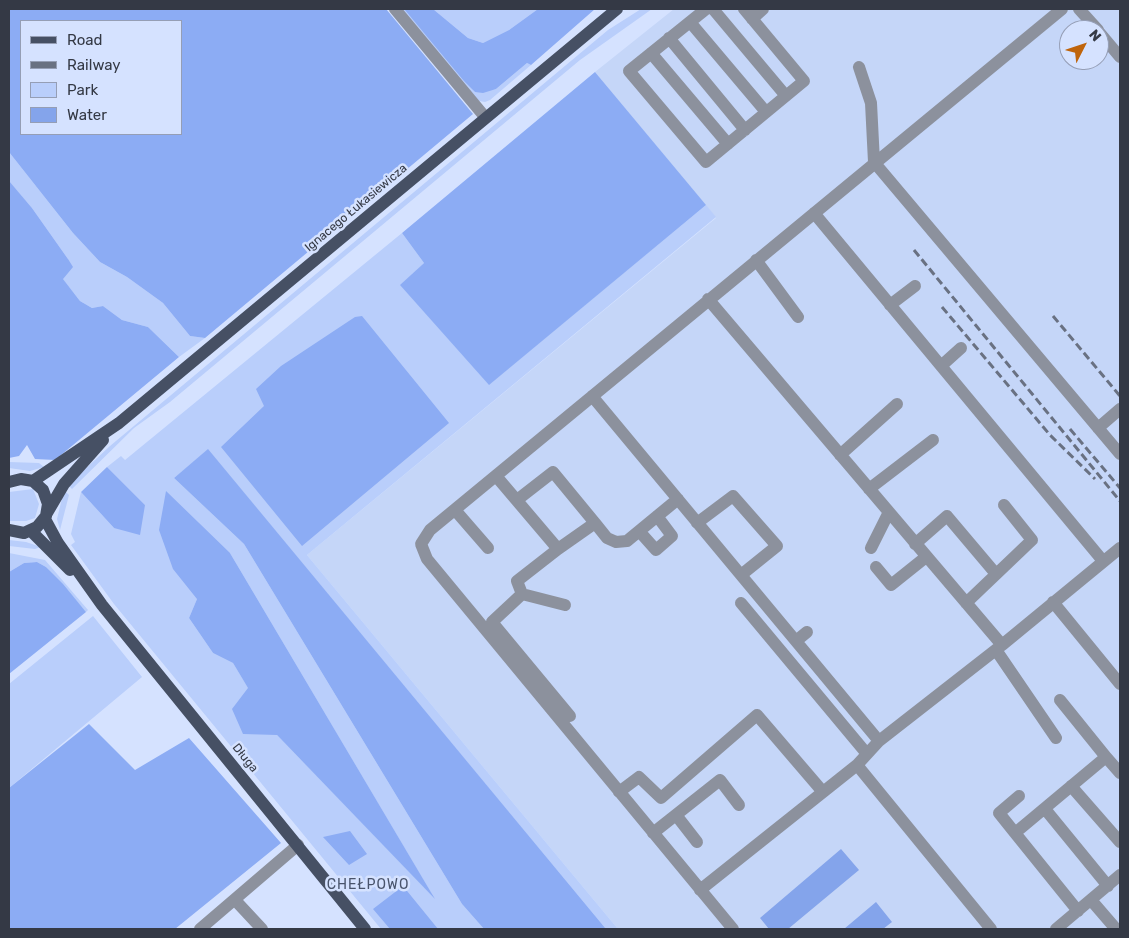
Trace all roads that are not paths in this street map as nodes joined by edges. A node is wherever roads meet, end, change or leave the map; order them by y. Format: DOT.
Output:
graph roads {
  1 [pos="395,9"];
  2 [pos="706,9"];
  3 [pos="713,9"];
  4 [pos="763,9"];
  5 [pos="1062,9"];
  6 [pos="1079,9"];
  7 [pos="613,10"];
  8 [pos="748,14"];
  9 [pos="1088,20"];
  10 [pos="690,22"];
  11 [pos="669,38"];
  12 [pos="1109,42"];
  13 [pos="1119,52"];
  14 [pos="651,54"];
  15 [pos="859,67"];
  16 [pos="786,96"];
  17 [pos="766,112"];
  18 [pos="485,118"];
  19 [pos="745,130"];
  20 [pos="728,144"];
  21 [pos="874,162"];
  22 [pos="814,213"];
  23 [pos="756,260"];
  24 [pos="915,286"];
  25 [pos="708,299"];
  26 [pos="890,305"];
  27 [pos="798,317"];
  28 [pos="961,348"];
  29 [pos="940,366"];
  30 [pos="592,396"];
  31 [pos="897,404"];
  32 [pos="1120,410"];
  33 [pos="119,423"];
  34 [pos="1098,428"];
  35 [pos="933,440"];
  36 [pos="1120,454"];
  37 [pos="840,455"];
  38 [pos="496,476"];
  39 [pos="11,479"];
  40 [pos="33,481"];
  41 [pos="869,489"];
  42 [pos="678,499"];
  43 [pos="517,500"];
  44 [pos="1004,505"];
  45 [pos="455,510"];
  46 [pos="889,512"];
  47 [pos="46,516"];
  48 [pos="657,516"];
  49 [pos="595,523"];
  50 [pos="698,523"];
  51 [pos="9,530"];
  52 [pos="31,531"];
  53 [pos="639,531"];
  54 [pos="915,544"];
  55 [pos="488,548"];
  56 [pos="558,548"];
  57 [pos="871,548"];
  58 [pos="1120,548"];
  59 [pos="926,557"];
  60 [pos="1103,561"];
  61 [pos="876,567"];
  62 [pos="996,574"];
  63 [pos="741,575"];
  64 [pos="522,594"];
  65 [pos="1053,602"];
  66 [pos="741,603"];
  67 [pos="966,603"];
  68 [pos="102,605"];
  69 [pos="565,605"];
  70 [pos="807,632"];
  71 [pos="796,641"];
  72 [pos="999,648"];
  73 [pos="1120,684"];
  74 [pos="1060,700"];
  75 [pos="570,716"];
  76 [pos="1056,738"];
  77 [pos="878,742"];
  78 [pos="867,754"];
  79 [pos="1106,757"];
  80 [pos="857,765"];
  81 [pos="1120,773"];
  82 [pos="1072,786"];
  83 [pos="619,792"];
  84 [pos="823,792"];
  85 [pos="1019,796"];
  86 [pos="739,805"];
  87 [pos="1045,809"];
  88 [pos="676,815"];
  89 [pos="653,833"];
  90 [pos="1015,833"];
  91 [pos="697,842"];
  92 [pos="1120,842"];
  93 [pos="298,845"];
  94 [pos="1120,876"];
  95 [pos="1108,886"];
  96 [pos="700,890"];
  97 [pos="235,900"];
  98 [pos="1091,900"];
  99 [pos="1078,911"];
  100 [pos="200,929"];
  101 [pos="262,929"];
  102 [pos="365,929"];
  103 [pos="733,929"];
  104 [pos="991,929"];
  105 [pos="1056,929"];
  106 [pos="1116,929"];
  1 -- 18 [label="street"];
  2 -- 10 [label="street"];
  3 -- 16 [label="street"];
  4 -- 8 [label="street"];
  5 -- 21 [label="street"];
  6 -- 9 [label="street"];
  7 -- 18 [label="main road, Ignacego Łukasiewicza"];
  8 -- 16 [label="street"];
  10 -- 11 [label="street"];
  10 -- 17 [label="street"];
  11 -- 14 [label="street"];
  11 -- 19 [label="street"];
  12 -- 13 [label="street"];
  14 -- 20 [label="street"];
  14 -- 20 [label="street"];
  15 -- 21 [label="street"];
  16 -- 17 [label="street"];
  17 -- 19 [label="street"];
  18 -- 33 [label="main road, Ignacego Łukasiewicza"];
  19 -- 20 [label="street"];
  21 -- 22 [label="street"];
  21 -- 34 [label="street"];
  22 -- 23 [label="street"];
  22 -- 26 [label="street"];
  23 -- 25 [label="street"];
  23 -- 27 [label="street"];
  24 -- 26 [label="street"];
  25 -- 30 [label="street"];
  25 -- 37 [label="street"];
  26 -- 29 [label="street"];
  28 -- 29 [label="street"];
  29 -- 60 [label="street"];
  30 -- 38 [label="street"];
  30 -- 42 [label="street"];
  31 -- 37 [label="street"];
  32 -- 34 [label="street"];
  33 -- 40 [label="main road, Ignacego Łukasiewicza"];
  33 -- 47 [label="main road, Ignacego Łukasiewicza"];
  34 -- 36 [label="street"];
  35 -- 41 [label="street"];
  37 -- 41 [label="street"];
  38 -- 43 [label="street"];
  38 -- 45 [label="street"];
  39 -- 40 [label="main road"];
  40 -- 47 [label="main road, Długa"];
  41 -- 46 [label="street"];
  42 -- 48 [label="street"];
  42 -- 50 [label="street"];
  43 -- 49 [label="street"];
  43 -- 56 [label="street"];
  44 -- 62 [label="street"];
  45 -- 55 [label="street"];
  45 -- 83 [label="street"];
  46 -- 54 [label="street"];
  46 -- 57 [label="street"];
  47 -- 52 [label="main road, Ignacego Łukasiewicza"];
  47 -- 68 [label="main road, Długa"];
  48 -- 53 [label="street"];
  48 -- 53 [label="street"];
  49 -- 53 [label="street"];
  49 -- 56 [label="street"];
  50 -- 63 [label="street"];
  50 -- 63 [label="street"];
  51 -- 52 [label="main road"];
  52 -- 68 [label="main road, Długa"];
  54 -- 59 [label="street"];
  54 -- 62 [label="street"];
  56 -- 64 [label="street"];
  58 -- 60 [label="street"];
  59 -- 61 [label="street"];
  59 -- 67 [label="street"];
  60 -- 65 [label="street"];
  62 -- 67 [label="street"];
  63 -- 71 [label="street"];
  64 -- 69 [label="street"];
  64 -- 75 [label="street"];
  65 -- 72 [label="street"];
  65 -- 73 [label="street"];
  66 -- 78 [label="street"];
  67 -- 72 [label="street"];
  68 -- 93 [label="main road, Długa"];
  70 -- 71 [label="street"];
  71 -- 77 [label="street"];
  72 -- 76 [label="street"];
  72 -- 77 [label="street"];
  74 -- 79 [label="street"];
  77 -- 78 [label="street"];
  78 -- 80 [label="street"];
  79 -- 81 [label="street"];
  79 -- 82 [label="street"];
  80 -- 84 [label="street"];
  80 -- 104 [label="street"];
  82 -- 87 [label="street"];
  82 -- 92 [label="street"];
  83 -- 84 [label="street"];
  83 -- 89 [label="street"];
  84 -- 96 [label="street"];
  85 -- 90 [label="street"];
  86 -- 88 [label="street"];
  87 -- 90 [label="street"];
  87 -- 95 [label="street"];
  88 -- 89 [label="street"];
  88 -- 91 [label="street"];
  89 -- 96 [label="street"];
  90 -- 99 [label="street"];
  93 -- 97 [label="street"];
  93 -- 102 [label="main road, Długa"];
  94 -- 95 [label="street"];
  95 -- 98 [label="street"];
  96 -- 103 [label="street"];
  97 -- 100 [label="street"];
  97 -- 101 [label="street"];
  98 -- 99 [label="street"];
  98 -- 106 [label="street"];
  99 -- 105 [label="street"];
}
